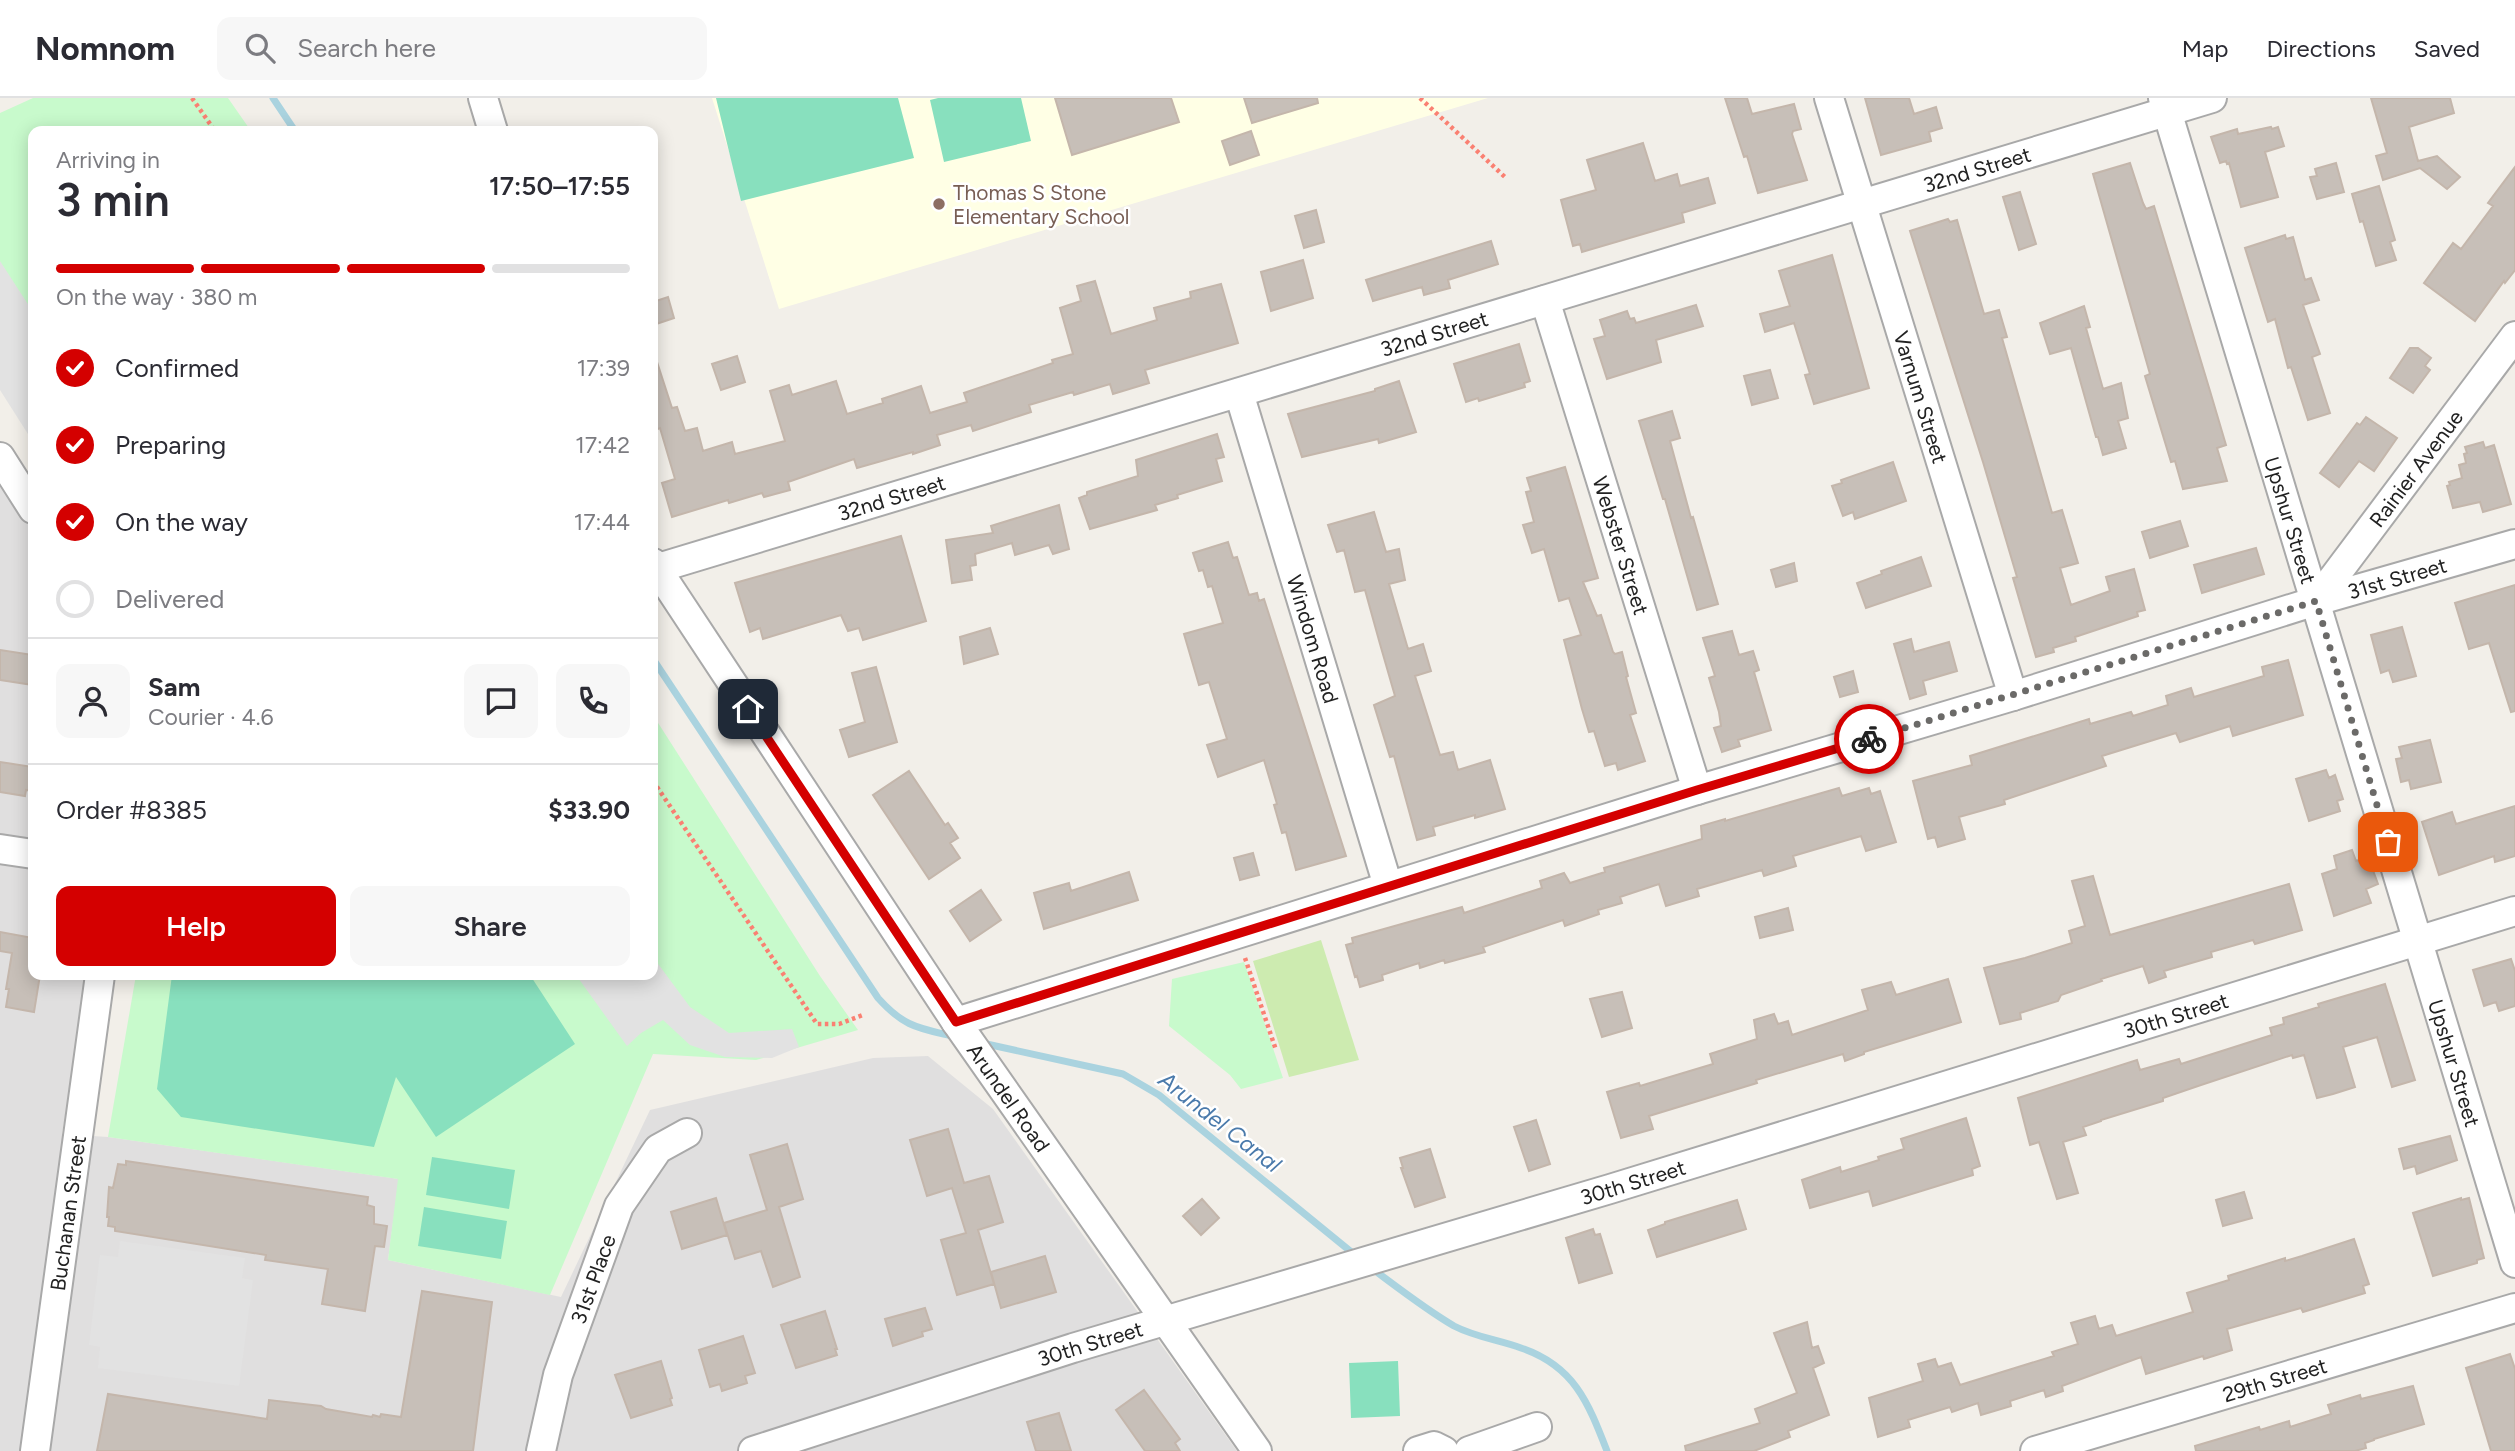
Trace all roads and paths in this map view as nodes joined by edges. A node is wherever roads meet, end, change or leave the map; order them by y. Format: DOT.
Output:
graph roads {
  1 [pos="192,98"];
  2 [pos="483,98"];
  3 [pos="1420,98"];
  4 [pos="1829,98"];
  5 [pos="2212,98"];
  6 [pos="2165,105"];
  7 [pos="212,126"];
  8 [pos="491,126"];
  9 [pos="1506,178"];
  10 [pos="1860,205"];
  11 [pos="1545,300"];
  12 [pos="2515,336"];
  13 [pos="1239,393"];
  14 [pos="0,457"];
  15 [pos="28,501"];
  16 [pos="2515,544"];
  17 [pos="658,565"];
  18 [pos="658,572"];
  19 [pos="2316,601"];
  20 [pos="2012,696"];
  21 [pos="658,788"];
  22 [pos="1697,790"];
  23 [pos="0,849"];
  24 [pos="28,853"];
  25 [pos="1388,886"];
  26 [pos="2515,911"];
  27 [pos="2418,942"];
  28 [pos="1242,947"];
  29 [pos="99,980"];
  30 [pos="863,1015"];
  31 [pos="956,1022"];
  32 [pos="1276,1050"];
  33 [pos="687,1133"];
  34 [pos="2515,1263"];
  35 [pos="2515,1308"];
  36 [pos="1164,1321"];
  37 [pos="1537,1427"];
  38 [pos="35,1451"];
  39 [pos="541,1451"];
  40 [pos="753,1451"];
  41 [pos="1257,1451"];
  42 [pos="1418,1451"];
  43 [pos="1444,1451"];
  44 [pos="1469,1451"];
  45 [pos="2035,1451"];
  1 -- 7 [label="path"];
  2 -- 8 [label="street"];
  3 -- 9 [label="path"];
  4 -- 10 [label="street, Varnum Street"];
  5 -- 6 [label="street, 32nd Street"];
  6 -- 10 [label="street, 32nd Street"];
  6 -- 19 [label="street, Upshur Street"];
  10 -- 11 [label="street, 32nd Street"];
  10 -- 20 [label="street, Varnum Street"];
  11 -- 13 [label="street, 32nd Street"];
  11 -- 22 [label="street, Webster Street"];
  12 -- 19 [label="street, Rainier Avenue"];
  13 -- 17 [label="street, 32nd Street"];
  13 -- 25 [label="street, Windom Road"];
  14 -- 15 [label="street"];
  16 -- 19 [label="street, 31st Street"];
  18 -- 31 [label="street, Arundel Road"];
  19 -- 20 [label="street, 31st Street"];
  19 -- 27 [label="street, Upshur Street"];
  20 -- 22 [label="street, 31st Street"];
  21 -- 30 [label="path"];
  22 -- 25 [label="street, 31st Street"];
  23 -- 24 [label="street"];
  25 -- 31 [label="street, 31st Street"];
  26 -- 27 [label="street, 30th Street"];
  27 -- 34 [label="street, Upshur Street"];
  27 -- 36 [label="street, 30th Street"];
  28 -- 32 [label="path"];
  29 -- 38 [label="street, Buchanan Street"];
  31 -- 36 [label="street, Arundel Road"];
  33 -- 39 [label="street, 31st Place"];
  35 -- 45 [label="street, 29th Street"];
  36 -- 40 [label="street, 30th Street"];
  36 -- 41 [label="street, Arundel Road"];
  37 -- 44 [label="street"];
  42 -- 43 [label="street"];
}
